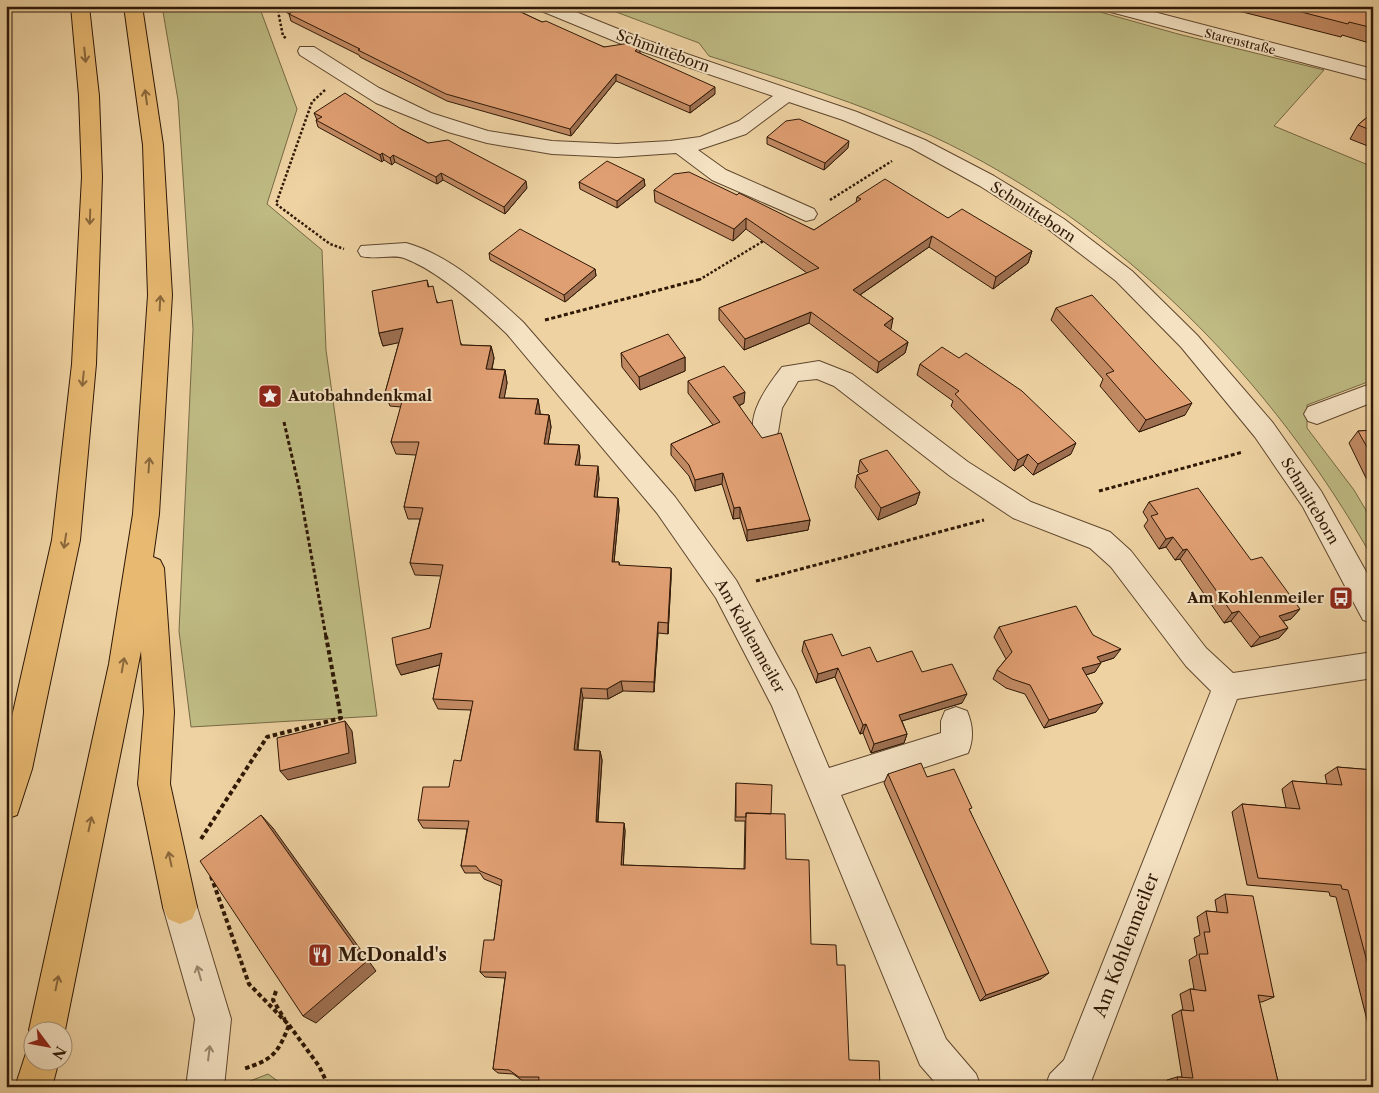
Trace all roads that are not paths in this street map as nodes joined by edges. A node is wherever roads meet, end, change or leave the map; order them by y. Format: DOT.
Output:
graph roads {
  1 [pos="80,6"];
  2 [pos="132,6"];
  3 [pos="545,6"];
  4 [pos="1109,6"];
  5 [pos="307,51"];
  6 [pos="1373,75"];
  7 [pos="787,94"];
  8 [pos="681,147"];
  9 [pos="806,214"];
  10 [pos="369,251"];
  11 [pos="1373,392"];
  12 [pos="1318,414"];
  13 [pos="765,432"];
  14 [pos="146,514"];
  15 [pos="1373,611"];
  16 [pos="1373,665"];
  17 [pos="1227,687"];
  18 [pos="956,721"];
  19 [pos="820,786"];
  20 [pos="6,804"];
  21 [pos="180,907"];
  22 [pos="49,1020"];
  23 [pos="37,1070"];
  24 [pos="33,1087"];
  25 [pos="205,1087"];
  26 [pos="963,1087"];
  27 [pos="1063,1087"];
  1 -- 20 [label="highway, one-way"];
  14 -- 2 [label="highway, one-way"];
  3 -- 7 [label="street, Schmitteborn"];
  4 -- 6 [label="street, Starenstraße"];
  5 -- 8 [label="street"];
  7 -- 8 [label="street"];
  7 -- 15 [label="street, Schmitteborn"];
  8 -- 9 [label="street"];
  10 -- 19 [label="street, Am Kohlenmeiler"];
  11 -- 12 [label="street"];
  13 -- 17 [label="street"];
  21 -- 14 [label="highway, one-way"];
  22 -- 14 [label="highway, one-way"];
  16 -- 17 [label="street"];
  17 -- 27 [label="street, Am Kohlenmeiler"];
  18 -- 19 [label="street"];
  19 -- 26 [label="street, Am Kohlenmeiler"];
  25 -- 21 [label="street, one-way"];
  23 -- 24 [label="highway"];
}
